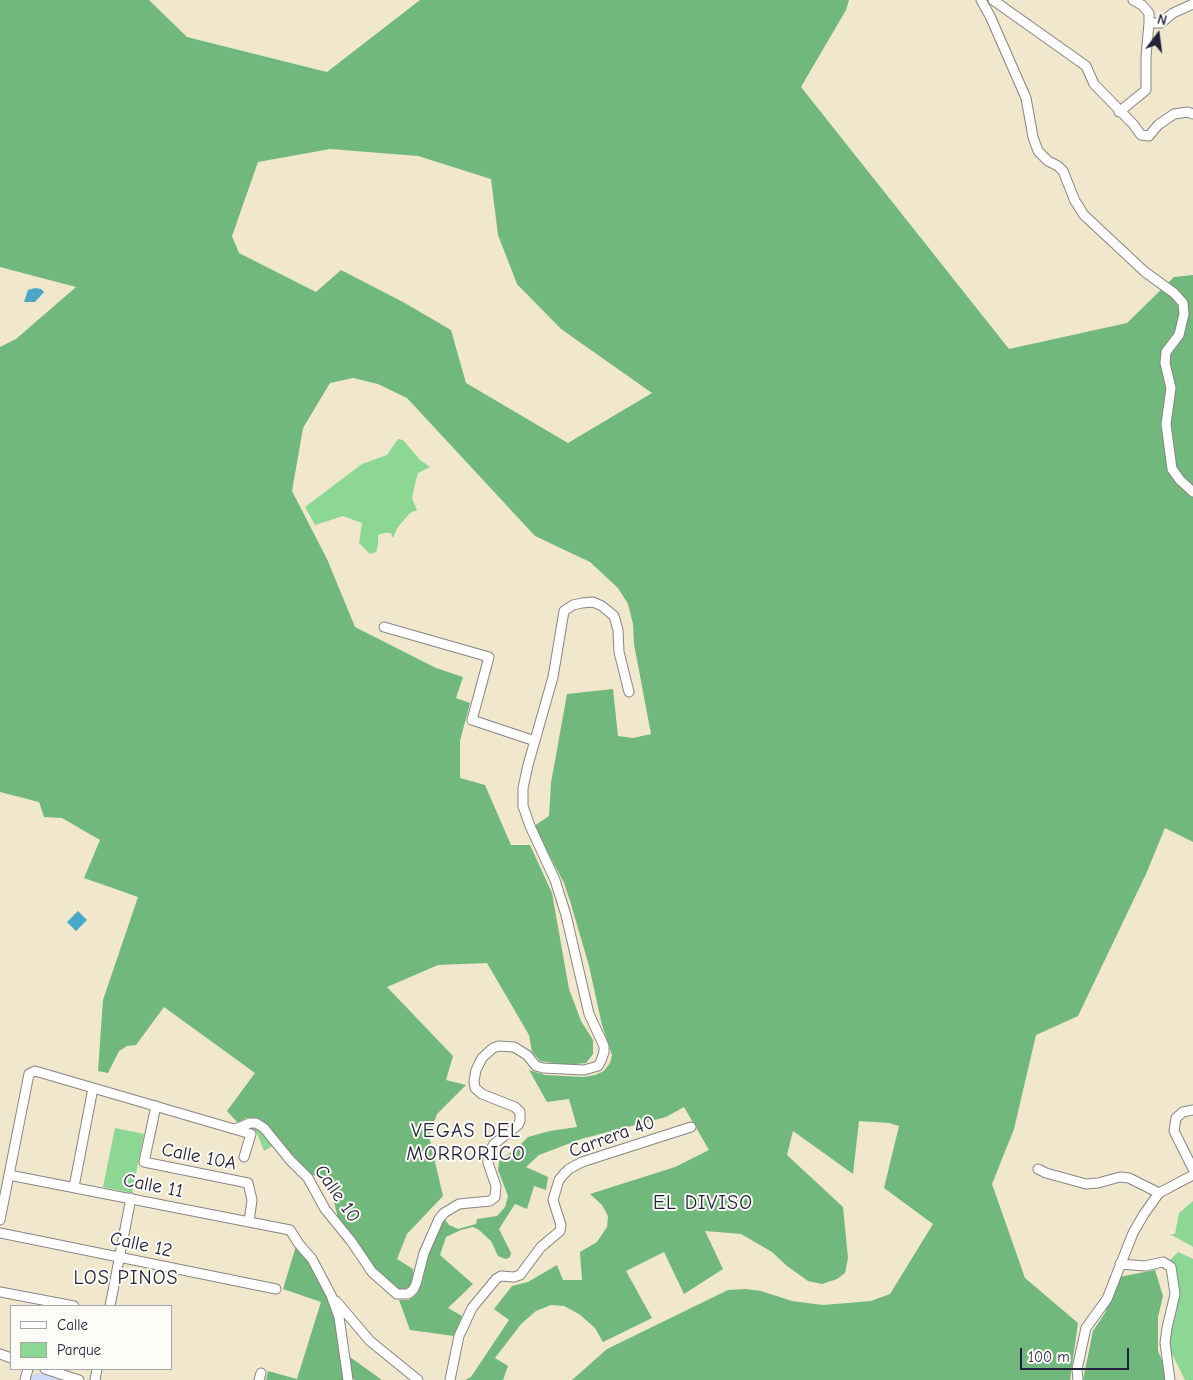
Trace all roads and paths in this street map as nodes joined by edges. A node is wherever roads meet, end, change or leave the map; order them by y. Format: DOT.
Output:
graph roads {
  1 [pos="981,0"];
  2 [pos="993,0"];
  3 [pos="1133,0"];
  4 [pos="1193,4"];
  5 [pos="1149,23"];
  6 [pos="1119,112"];
  7 [pos="1193,114"];
  8 [pos="1193,492"];
  9 [pos="384,627"];
  10 [pos="629,692"];
  11 [pos="535,741"];
  12 [pos="93,1088"];
  13 [pos="156,1106"];
  14 [pos="1193,1110"];
  15 [pos="691,1127"];
  16 [pos="235,1129"];
  17 [pos="244,1157"];
  18 [pos="1038,1169"];
  19 [pos="1193,1169"];
  20 [pos="9,1174"];
  21 [pos="1193,1175"];
  22 [pos="74,1187"];
  23 [pos="1159,1193"];
  24 [pos="131,1198"];
  25 [pos="0,1220"];
  26 [pos="249,1222"];
  27 [pos="0,1232"];
  28 [pos="120,1257"];
  29 [pos="1120,1264"];
  30 [pos="276,1289"];
  31 [pos="0,1292"];
  32 [pos="331,1295"];
  33 [pos="69,1305"];
  34 [pos="110,1305"];
  35 [pos="48,1370"];
  36 [pos="79,1380"];
  37 [pos="348,1380"];
  38 [pos="418,1380"];
  39 [pos="450,1380"];
  40 [pos="1078,1380"];
  41 [pos="1170,1380"];
  1 -- 8 [label="street"];
  2 -- 6 [label="street"];
  3 -- 5 [label="street"];
  4 -- 5 [label="street"];
  5 -- 6 [label="street"];
  6 -- 7 [label="street"];
  9 -- 11 [label="street"];
  10 -- 11 [label="street"];
  11 -- 16 [label="street, Calle 10"];
  12 -- 13 [label="street, Calle 10"];
  12 -- 20 [label="street, Calle 10"];
  12 -- 22 [label="street"];
  13 -- 16 [label="street, Calle 10"];
  13 -- 26 [label="street, Calle 10A"];
  14 -- 19 [label="street"];
  15 -- 39 [label="street, Carrera 40"];
  16 -- 17 [label="street, Calle 10"];
  18 -- 23 [label="street"];
  20 -- 22 [label="street, Calle 11"];
  20 -- 25 [label="street"];
  21 -- 23 [label="street"];
  22 -- 24 [label="street, Calle 11"];
  23 -- 29 [label="street"];
  24 -- 26 [label="street, Calle 11"];
  24 -- 28 [label="street"];
  26 -- 32 [label="street, Calle 11"];
  27 -- 28 [label="street, Calle 12"];
  28 -- 30 [label="street, Calle 12"];
  28 -- 34 [label="street"];
  29 -- 40 [label="street"];
  29 -- 41 [label="street"];
  31 -- 33 [label="street"];
  32 -- 37 [label="street"];
  32 -- 38 [label="street"];
  35 -- 36 [label="street"];
}
